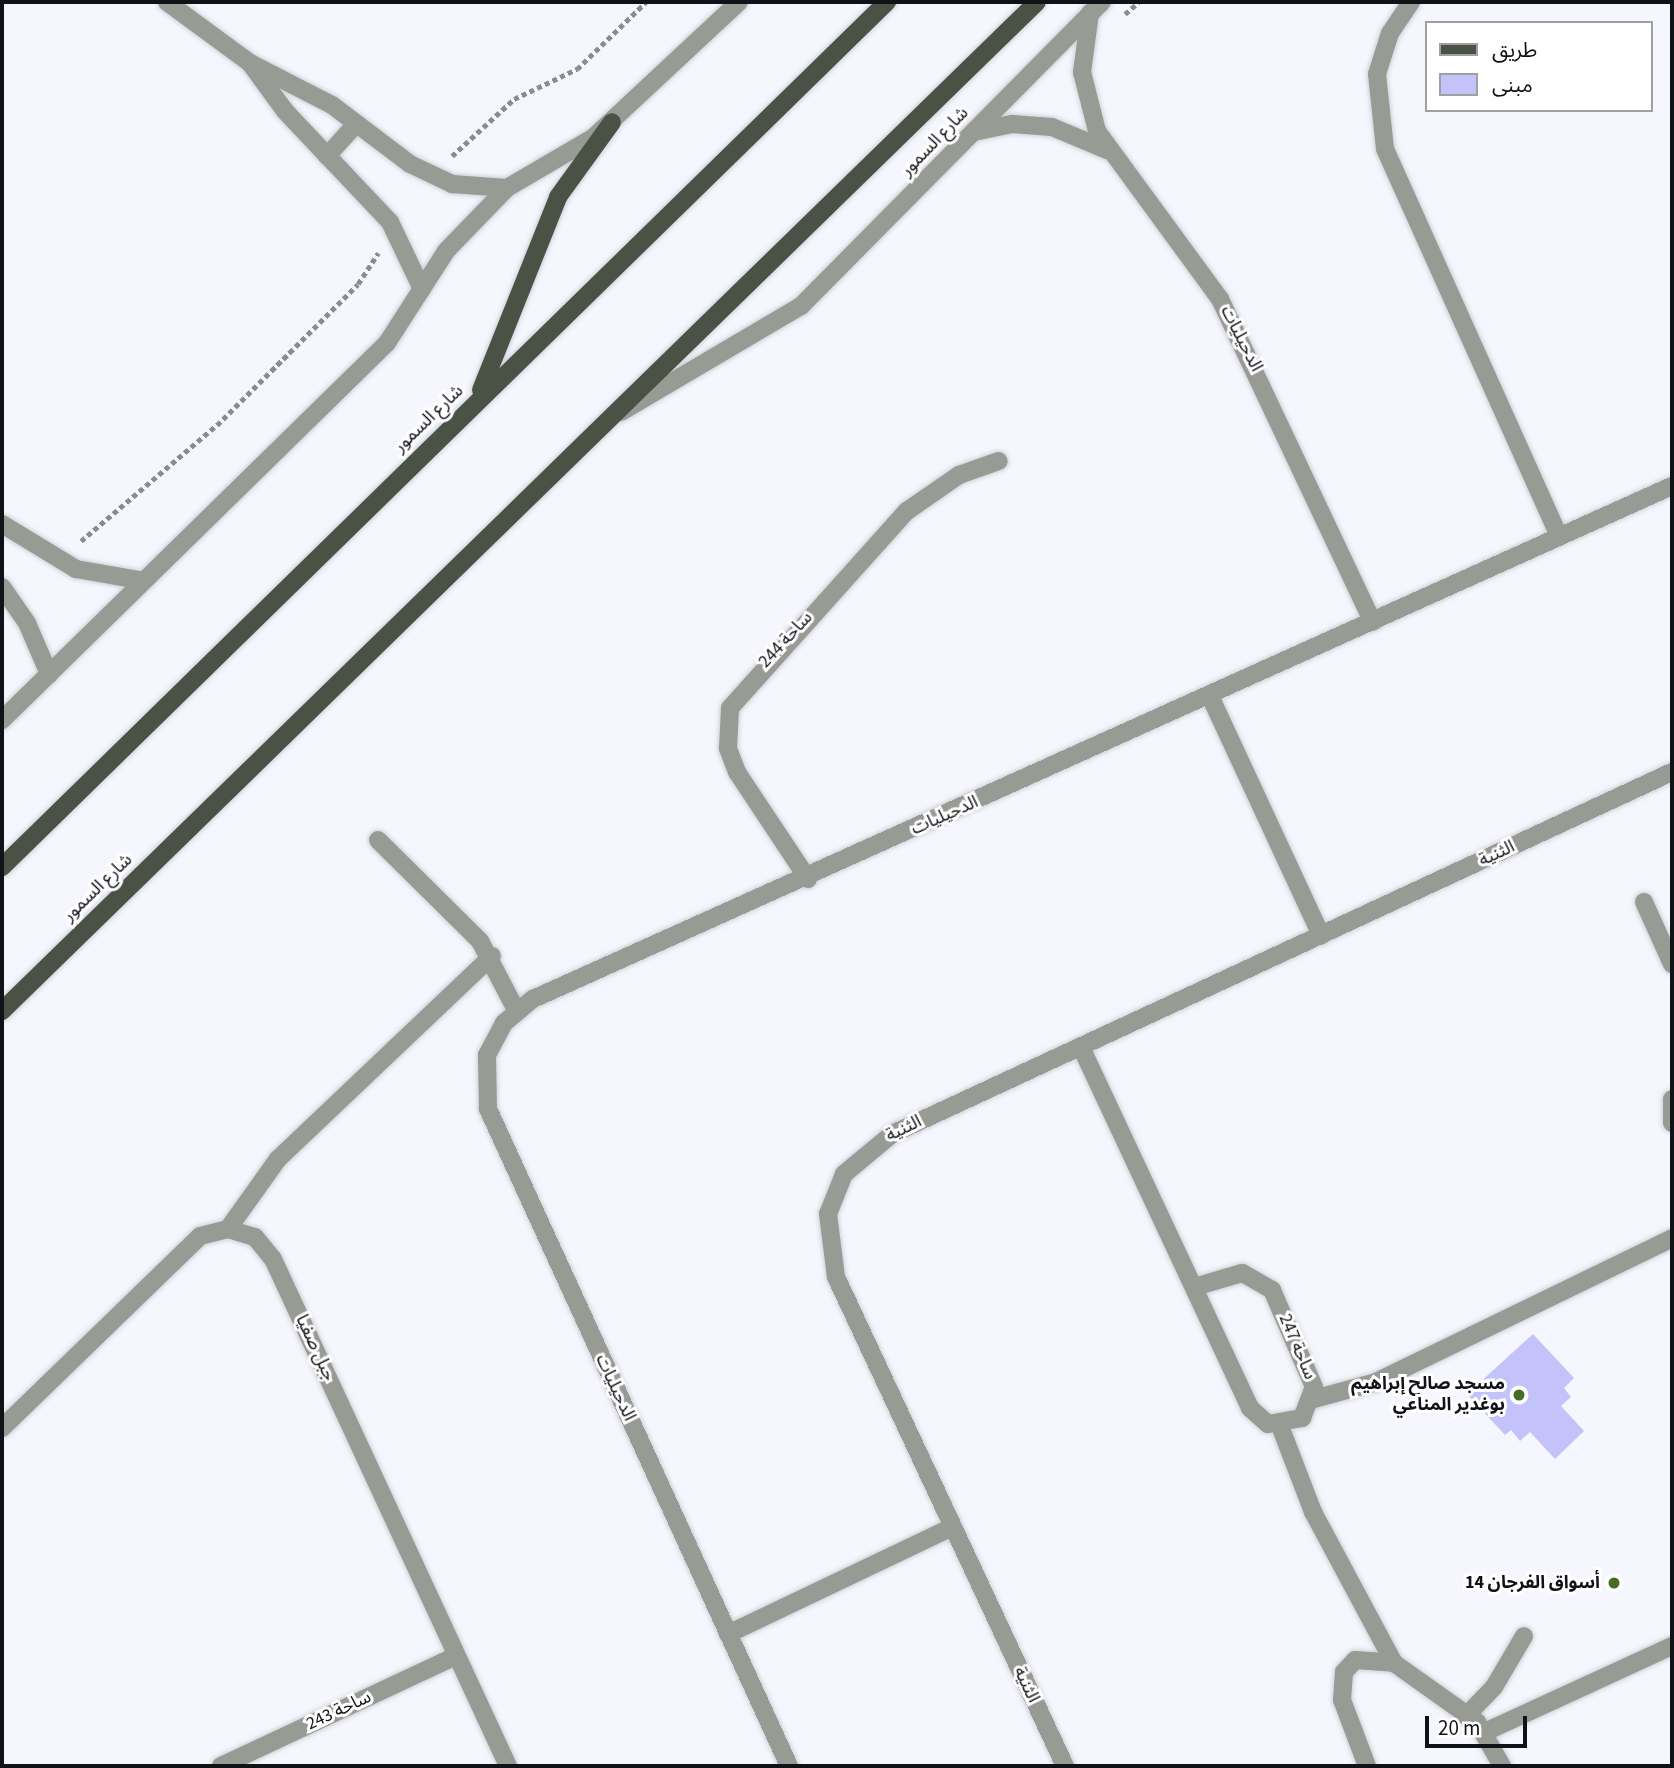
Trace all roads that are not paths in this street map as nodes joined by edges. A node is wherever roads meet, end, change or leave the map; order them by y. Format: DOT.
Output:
graph roads {
  1 [pos="167,2"];
  2 [pos="739,2"];
  3 [pos="887,2"];
  4 [pos="1037,2"];
  5 [pos="1411,2"];
  6 [pos="1096,8"];
  7 [pos="250,63"];
  8 [pos="612,121"];
  9 [pos="356,124"];
  10 [pos="974,132"];
  11 [pos="1111,153"];
  12 [pos="327,156"];
  13 [pos="507,188"];
  14 [pos="422,289"];
  15 [pos="473,405"];
  16 [pos="615,415"];
  17 [pos="999,461"];
  18 [pos="1672,486"];
  19 [pos="2,524"];
  20 [pos="1559,537"];
  21 [pos="144,581"];
  22 [pos="2,587"];
  23 [pos="1373,622"];
  24 [pos="49,674"];
  25 [pos="1210,696"];
  26 [pos="2,720"];
  27 [pos="1672,772"];
  28 [pos="378,840"];
  29 [pos="2,867"];
  30 [pos="808,879"];
  31 [pos="1644,902"];
  32 [pos="1321,935"];
  33 [pos="492,956"];
  34 [pos="1672,964"];
  35 [pos="2,1010"];
  36 [pos="516,1010"];
  37 [pos="1080,1047"];
  38 [pos="1672,1099"];
  39 [pos="1672,1123"];
  40 [pos="228,1229"];
  41 [pos="1672,1238"];
  42 [pos="1194,1287"];
  43 [pos="1314,1399"];
  44 [pos="1280,1426"];
  45 [pos="2,1428"];
  46 [pos="952,1527"];
  47 [pos="728,1634"];
  48 [pos="1524,1636"];
  49 [pos="1672,1646"];
  50 [pos="457,1656"];
  51 [pos="1394,1662"];
  52 [pos="1466,1716"];
  53 [pos="1485,1732"];
  54 [pos="221,1766"];
  55 [pos="508,1766"];
  56 [pos="789,1766"];
  57 [pos="1065,1766"];
  58 [pos="1367,1766"];
  59 [pos="1502,1766"];
  1 -- 7 [label="street"];
  2 -- 8 [label="street"];
  3 -- 15 [label="main road, شارع السمور"];
  4 -- 16 [label="main road, شارع السمور"];
  5 -- 20 [label="street"];
  6 -- 10 [label="street, شارع السمور"];
  6 -- 11 [label="street, الدحيليات"];
  7 -- 9 [label="street"];
  7 -- 12 [label="street"];
  8 -- 13 [label="street"];
  8 -- 15 [label="main road"];
  9 -- 12 [label="street"];
  9 -- 13 [label="street"];
  10 -- 11 [label="street, الدحيليات"];
  10 -- 16 [label="street, شارع السمور"];
  11 -- 23 [label="street, الدحيليات"];
  12 -- 14 [label="street"];
  13 -- 14 [label="street"];
  14 -- 21 [label="street"];
  15 -- 29 [label="main road, شارع السمور"];
  16 -- 35 [label="main road, شارع السمور"];
  17 -- 30 [label="street, ساحة 244"];
  18 -- 20 [label="street, الدحيليات"];
  19 -- 21 [label="street"];
  20 -- 23 [label="street, الدحيليات"];
  21 -- 24 [label="street"];
  22 -- 24 [label="street"];
  23 -- 25 [label="street, الدحيليات"];
  24 -- 26 [label="street"];
  25 -- 30 [label="street, الدحيليات"];
  25 -- 32 [label="street"];
  27 -- 32 [label="street, الثنية"];
  28 -- 33 [label="street"];
  30 -- 36 [label="street, الدحيليات"];
  31 -- 34 [label="street"];
  32 -- 37 [label="street, الثنية"];
  33 -- 36 [label="street"];
  33 -- 40 [label="street"];
  36 -- 47 [label="street, الدحيليات"];
  37 -- 42 [label="street"];
  37 -- 46 [label="street, الثنية"];
  38 -- 39 [label="street"];
  40 -- 45 [label="street"];
  40 -- 50 [label="street, جبل صفيا"];
  41 -- 43 [label="street"];
  42 -- 43 [label="street, ساحة 247"];
  42 -- 44 [label="street"];
  43 -- 44 [label="street, ساحة 247"];
  44 -- 51 [label="street"];
  46 -- 47 [label="street"];
  46 -- 57 [label="street, الثنية"];
  47 -- 56 [label="street, الدحيليات"];
  48 -- 52 [label="street"];
  49 -- 53 [label="street"];
  50 -- 54 [label="street, ساحة 243"];
  50 -- 55 [label="street, جبل صفيا"];
  51 -- 52 [label="street"];
  51 -- 58 [label="street"];
  52 -- 53 [label="street"];
  53 -- 59 [label="street"];
}
